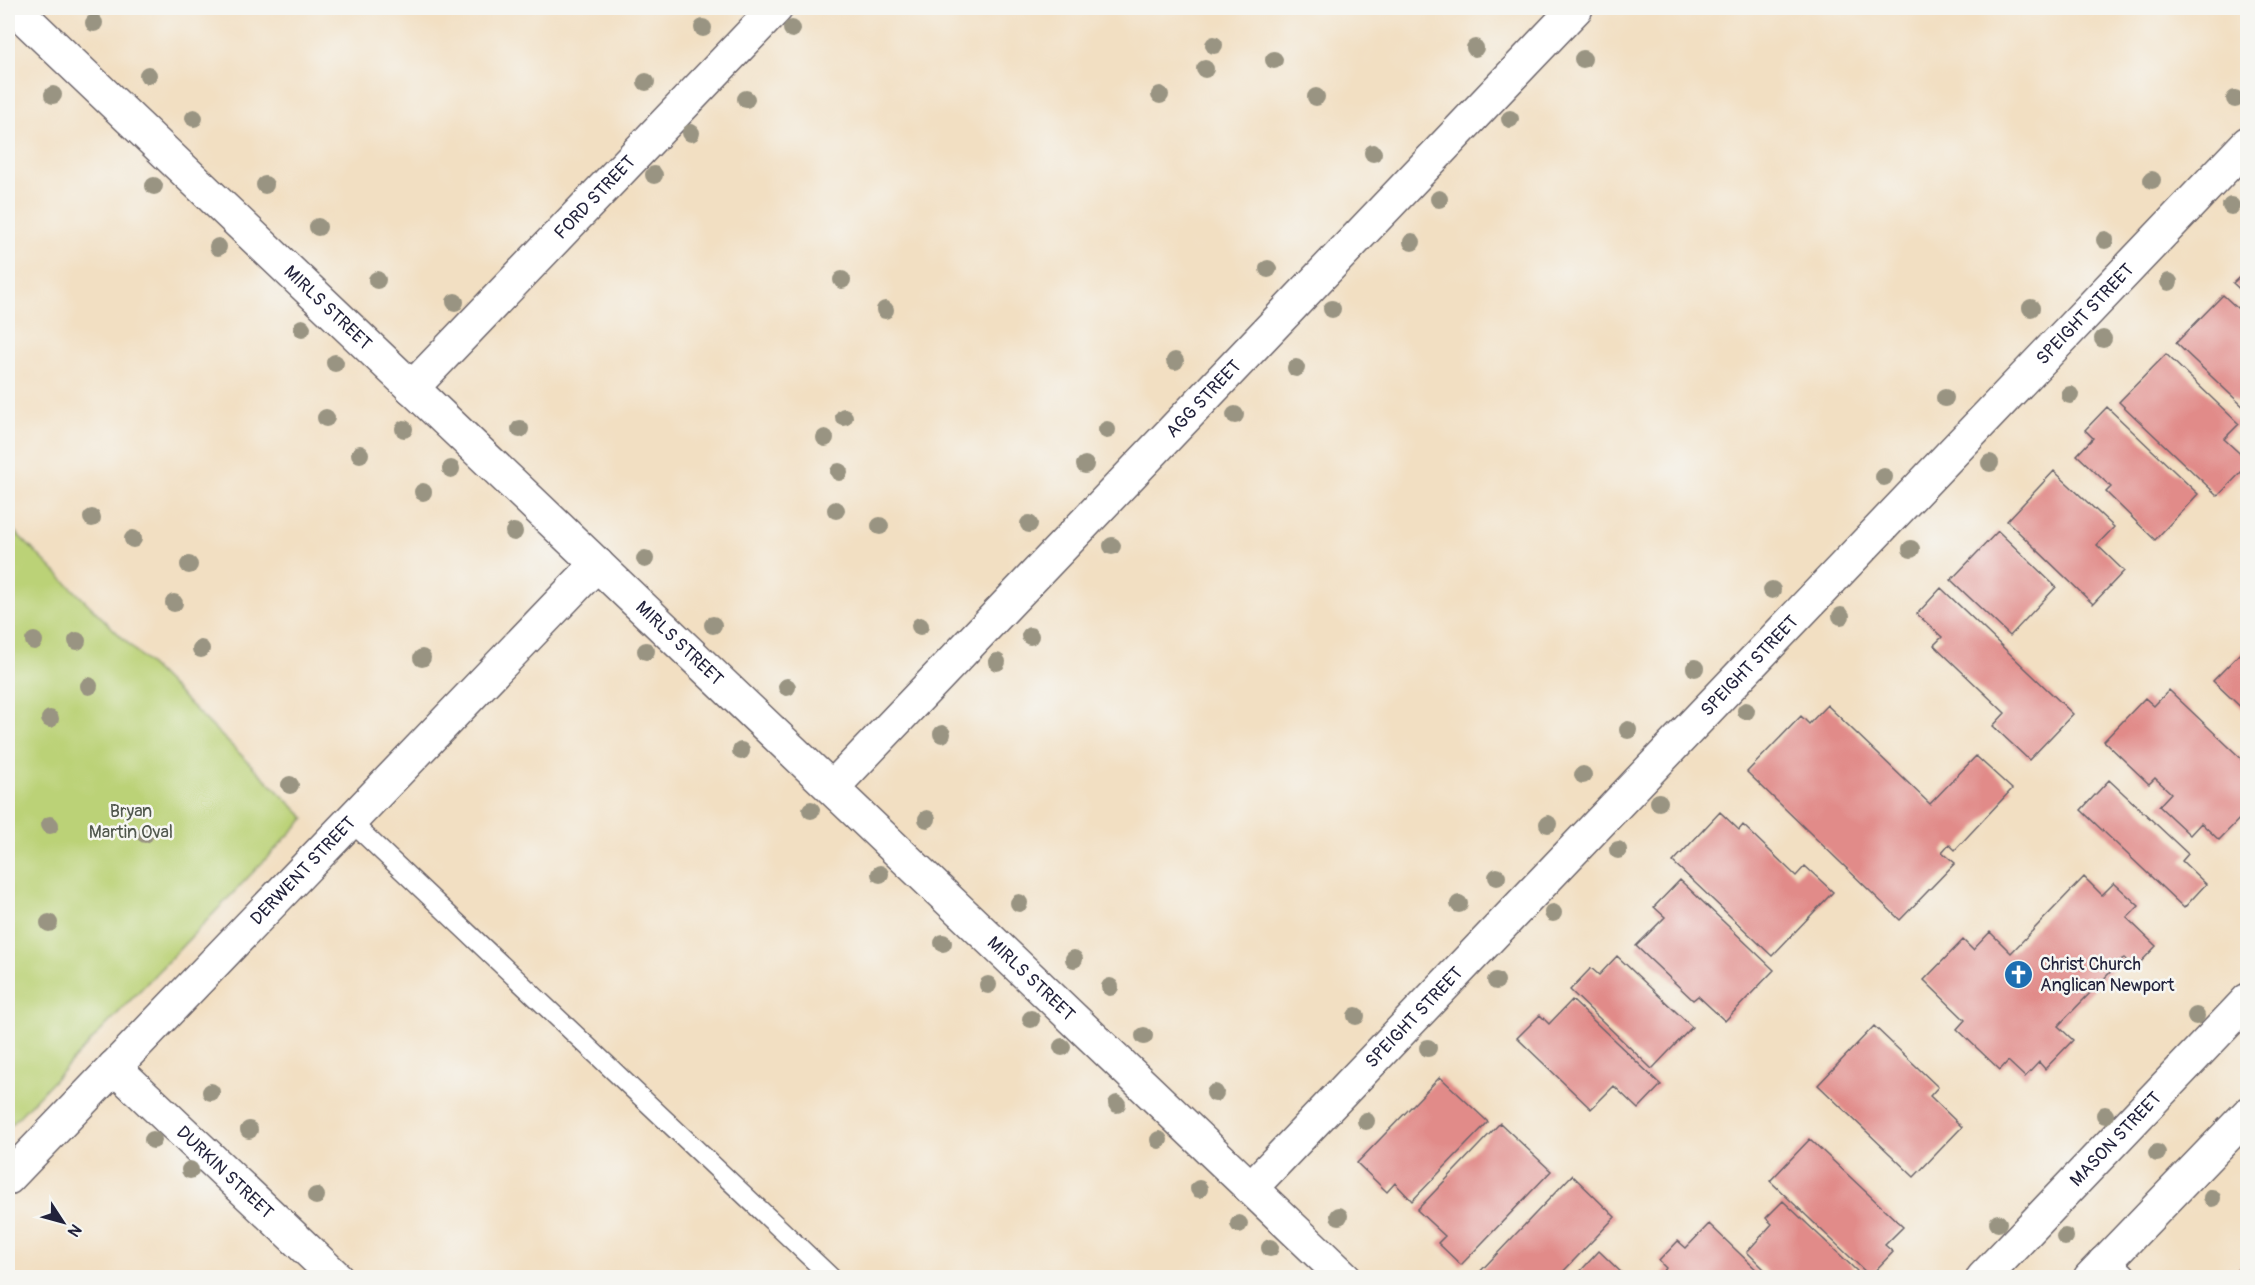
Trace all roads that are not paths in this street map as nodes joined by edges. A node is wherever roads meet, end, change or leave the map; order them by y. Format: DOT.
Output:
graph roads {
  1 [pos="14,8"];
  2 [pos="776,8"];
  3 [pos="1576,8"];
  4 [pos="2247,143"];
  5 [pos="412,387"];
  6 [pos="597,564"];
  7 [pos="832,788"];
  8 [pos="350,821"];
  9 [pos="2247,1000"];
  10 [pos="114,1067"];
  11 [pos="2247,1114"];
  12 [pos="8,1178"];
  13 [pos="1251,1188"];
  14 [pos="2105,1273"];
  15 [pos="337,1278"];
  16 [pos="832,1278"];
  17 [pos="1345,1278"];
  18 [pos="1983,1278"];
  1 -- 5 [label="street, MIRLS STREET"];
  2 -- 5 [label="street, FORD STREET"];
  3 -- 7 [label="street, AGG STREET"];
  4 -- 13 [label="street, SPEIGHT STREET"];
  5 -- 6 [label="street, MIRLS STREET"];
  6 -- 7 [label="street, MIRLS STREET"];
  6 -- 8 [label="street, DERWENT STREET"];
  7 -- 13 [label="street, MIRLS STREET"];
  8 -- 10 [label="street, DERWENT STREET"];
  8 -- 16 [label="lane"];
  9 -- 18 [label="street, MASON STREET"];
  10 -- 12 [label="street, DERWENT STREET"];
  10 -- 15 [label="street, DURKIN STREET"];
  11 -- 14 [label="street"];
  13 -- 17 [label="street, MIRLS STREET"];
}
